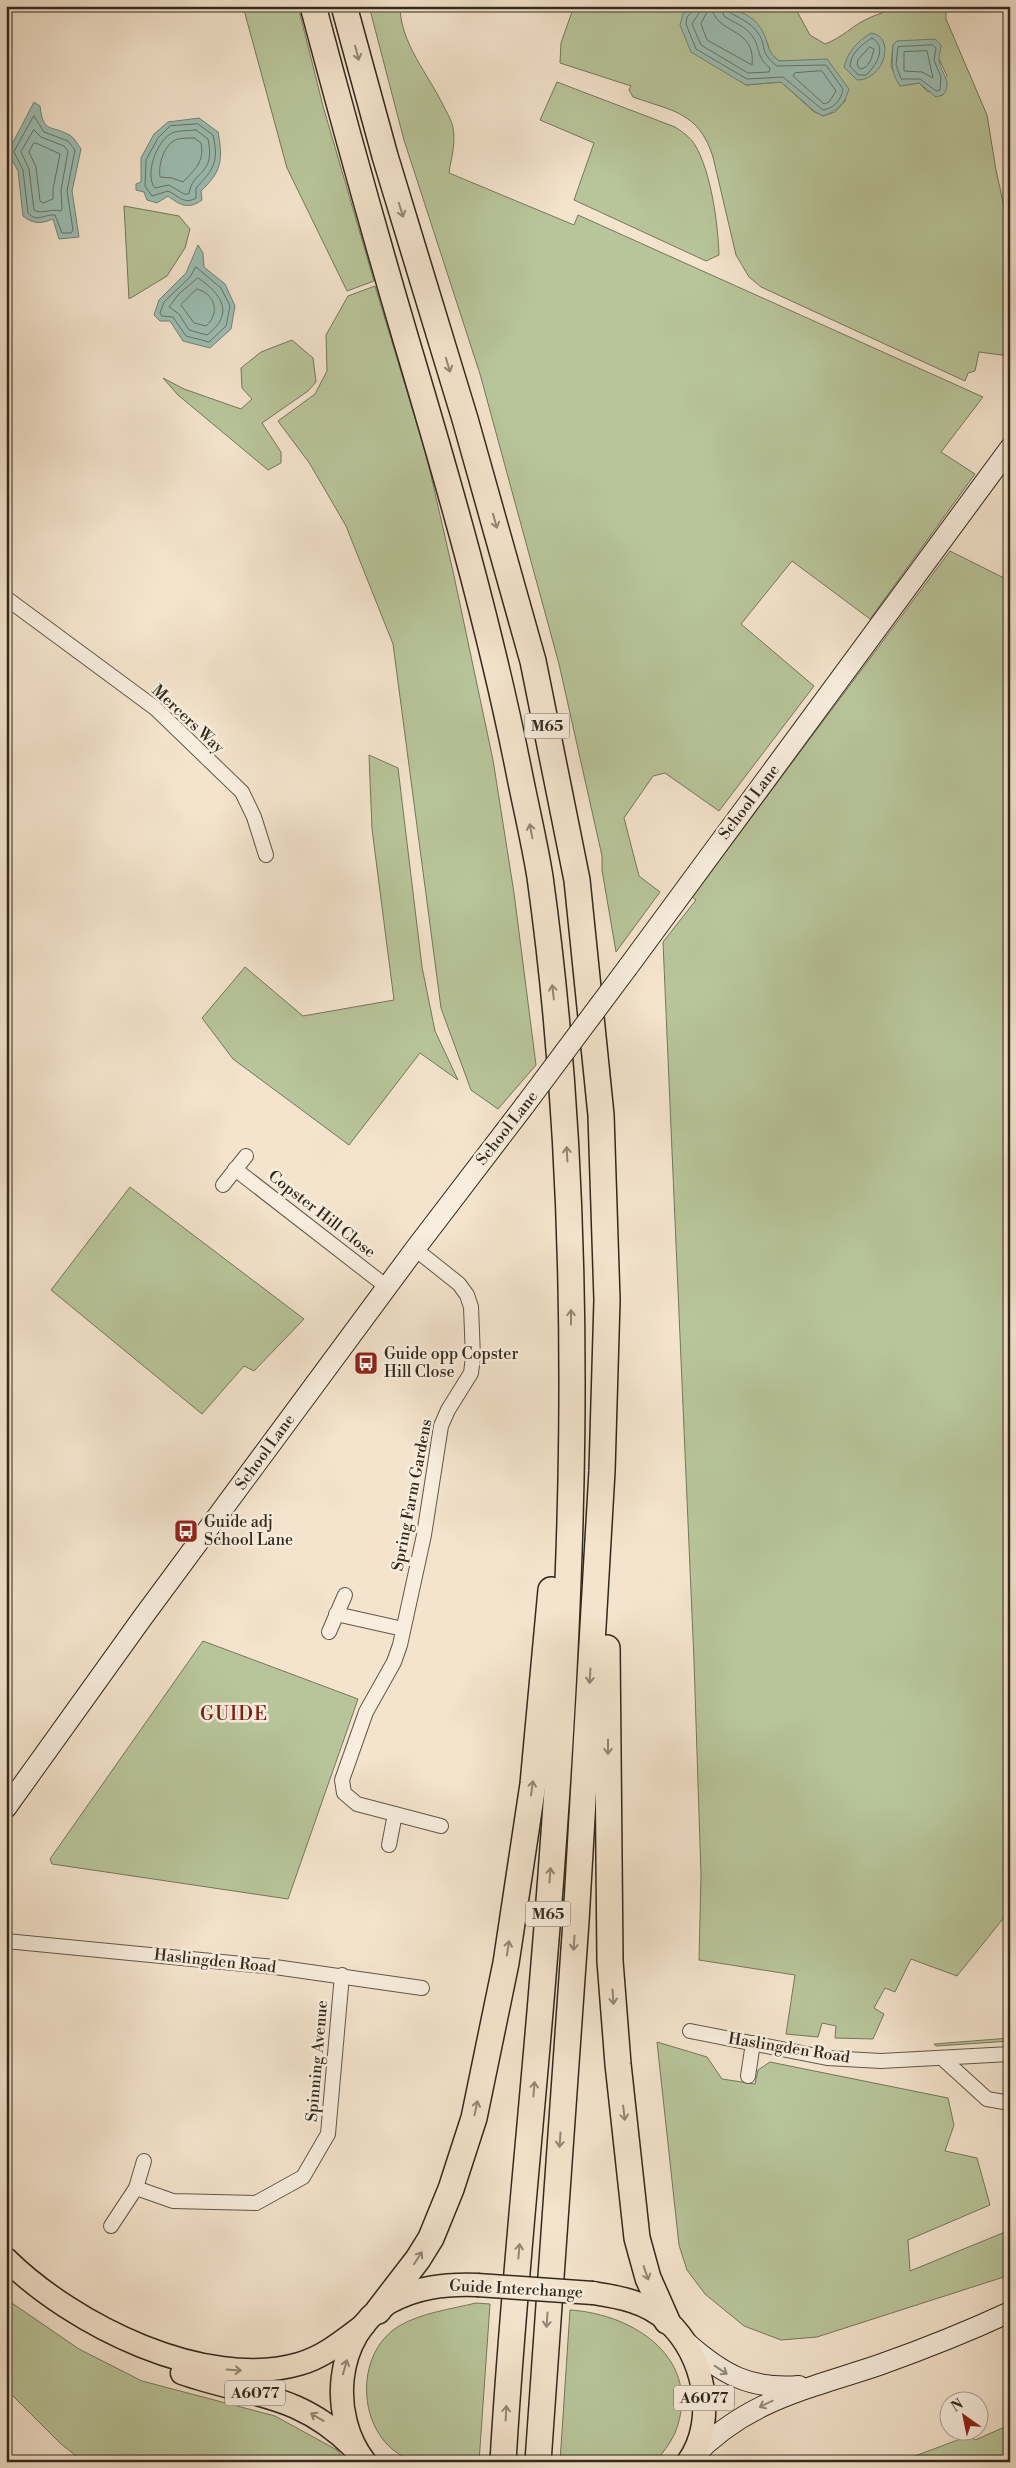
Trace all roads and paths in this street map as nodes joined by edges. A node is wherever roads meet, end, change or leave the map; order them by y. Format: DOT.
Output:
graph roads {
  1 [pos="313,6"];
  2 [pos="344,6"];
  3 [pos="1010,448"];
  4 [pos="6,598"];
  5 [pos="266,855"];
  6 [pos="246,1156"];
  7 [pos="235,1169"];
  8 [pos="223,1185"];
  9 [pos="415,1249"];
  10 [pos="387,1287"];
  11 [pos="571,1365"];
  12 [pos="602,1470"];
  13 [pos="345,1595"];
  14 [pos="336,1614"];
  15 [pos="403,1629"];
  16 [pos="329,1632"];
  17 [pos="6,1808"];
  18 [pos="395,1814"];
  19 [pos="441,1826"];
  20 [pos="389,1845"];
  21 [pos="6,1941"];
  22 [pos="342,1975"];
  23 [pos="422,1988"];
  24 [pos="690,2031"];
  25 [pos="752,2043"];
  26 [pos="1010,2054"];
  27 [pos="942,2058"];
  28 [pos="748,2076"];
  29 [pos="1010,2103"];
  30 [pos="144,2161"];
  31 [pos="136,2188"];
  32 [pos="111,2226"];
  33 [pos="6,2259"];
  34 [pos="6,2278"];
  35 [pos="1010,2312"];
  36 [pos="371,2318"];
  37 [pos="667,2321"];
  38 [pos="683,2340"];
  39 [pos="811,2385"];
  40 [pos="360,2455"];
  41 [pos="689,2461"];
  42 [pos="503,2462"];
  43 [pos="538,2462"];
  11 -- 1 [label="highway, M65, one-way"];
  2 -- 12 [label="highway, M65, one-way"];
  3 -- 9 [label="main road, School Lane, bridge"];
  4 -- 5 [label="street, Mercers Way"];
  6 -- 7 [label="street"];
  7 -- 8 [label="street"];
  7 -- 10 [label="street, Copster Hill Close"];
  9 -- 10 [label="main road, School Lane"];
  9 -- 15 [label="street, Spring Farm Gardens"];
  10 -- 17 [label="main road, School Lane"];
  36 -- 11 [label="highway, one-way"];
  42 -- 11 [label="highway, M65, one-way"];
  12 -- 37 [label="highway, one-way"];
  12 -- 43 [label="highway, M65, one-way"];
  13 -- 14 [label="street"];
  14 -- 15 [label="street"];
  14 -- 16 [label="street"];
  15 -- 18 [label="street, Spring Farm Gardens"];
  18 -- 19 [label="street, Spring Farm Gardens"];
  18 -- 20 [label="street"];
  21 -- 22 [label="street, Haslingden Road"];
  22 -- 23 [label="street, Haslingden Road"];
  22 -- 31 [label="street, Spinning Avenue"];
  24 -- 25 [label="street, Haslingden Road"];
  25 -- 27 [label="street, Haslingden Road"];
  25 -- 28 [label="street"];
  26 -- 27 [label="street, Haslingden Road"];
  27 -- 29 [label="street"];
  30 -- 31 [label="street"];
  31 -- 32 [label="street"];
  33 -- 36 [label="highway, A6077, one-way"];
  40 -- 34 [label="highway, A6077, one-way"];
  35 -- 39 [label="main road"];
  36 -- 37 [label="highway, Guide Interchange / A6077, bridge"];
  40 -- 36 [label="highway, A6077, one-way"];
  37 -- 38 [label="highway, Guide Interchange / A6077"];
  38 -- 39 [label="main road, one-way"];
  38 -- 41 [label="highway, Guide Interchange / A6077"];
  39 -- 41 [label="main road, one-way"];
}
